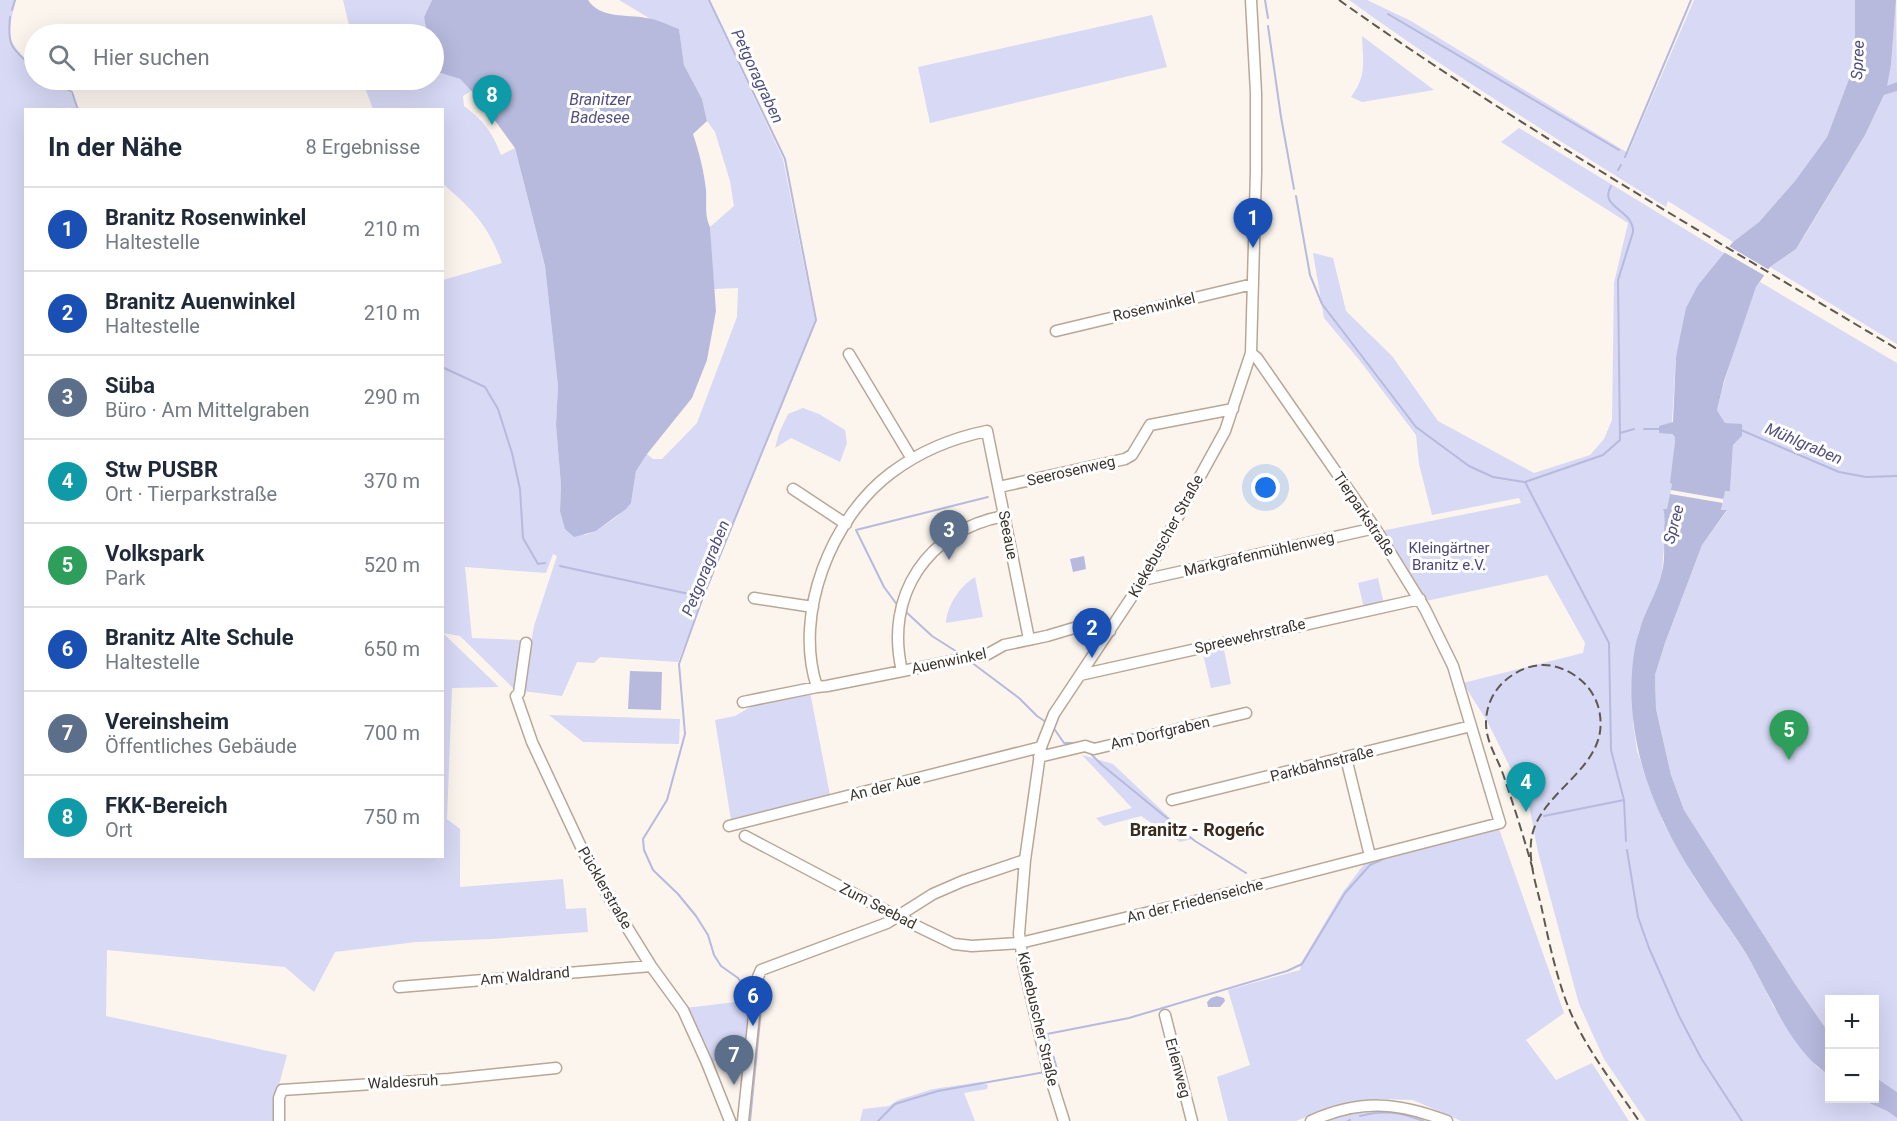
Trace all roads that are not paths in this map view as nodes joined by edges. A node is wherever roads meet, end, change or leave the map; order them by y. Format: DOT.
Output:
graph roads {
  1 [pos="1251,0"];
  2 [pos="1253,284"];
  3 [pos="1056,331"];
  4 [pos="1251,353"];
  5 [pos="849,354"];
  6 [pos="1233,409"];
  7 [pos="912,459"];
  8 [pos="999,487"];
  9 [pos="793,489"];
  10 [pos="1004,516"];
  11 [pos="846,524"];
  12 [pos="1375,528"];
  13 [pos="1143,580"];
  14 [pos="754,598"];
  15 [pos="1420,599"];
  16 [pos="813,607"];
  17 [pos="1110,631"];
  18 [pos="1029,639"];
  19 [pos="526,643"];
  20 [pos="902,671"];
  21 [pos="1080,675"];
  22 [pos="817,687"];
  23 [pos="743,702"];
  24 [pos="1246,713"];
  25 [pos="1471,726"];
  26 [pos="1040,752"];
  27 [pos="1346,758"];
  28 [pos="1172,800"];
  29 [pos="1500,823"];
  30 [pos="729,826"];
  31 [pos="745,836"];
  32 [pos="1370,856"];
  33 [pos="1025,860"];
  34 [pos="898,917"];
  35 [pos="1020,943"];
  36 [pos="651,966"];
  37 [pos="399,987"];
  38 [pos="1165,1015"];
  39 [pos="556,1068"];
  40 [pos="744,1103"];
  41 [pos="724,1105"];
  42 [pos="279,1121"];
  43 [pos="730,1121"];
  44 [pos="743,1121"];
  45 [pos="1064,1121"];
  46 [pos="1192,1121"];
  47 [pos="1311,1121"];
  48 [pos="1446,1121"];
  1 -- 2 [label="street, Kiekebuscher Straße"];
  2 -- 3 [label="street, Rosenwinkel"];
  2 -- 4 [label="street, Kiekebuscher Straße"];
  4 -- 6 [label="street, Kiekebuscher Straße"];
  4 -- 12 [label="street, Tierparkstraße"];
  5 -- 7 [label="street"];
  6 -- 8 [label="street, Seerosenweg"];
  6 -- 13 [label="street, Kiekebuscher Straße"];
  7 -- 8 [label="street, Seeaue"];
  7 -- 11 [label="street"];
  8 -- 10 [label="street, Seeaue"];
  9 -- 11 [label="street"];
  10 -- 18 [label="street, Seeaue"];
  10 -- 20 [label="street"];
  11 -- 16 [label="street"];
  12 -- 13 [label="street, Markgrafenmühlenweg"];
  12 -- 15 [label="street, Tierparkstraße"];
  13 -- 17 [label="street, Kiekebuscher Straße"];
  14 -- 16 [label="street"];
  15 -- 21 [label="street, Spreewehrstraße"];
  15 -- 25 [label="street, Tierparkstraße"];
  16 -- 22 [label="street"];
  17 -- 18 [label="street, Auenwinkel"];
  17 -- 21 [label="street, Kiekebuscher Straße"];
  18 -- 20 [label="street, Auenwinkel"];
  19 -- 36 [label="street, Pücklerstraße"];
  20 -- 22 [label="street, Auenwinkel"];
  21 -- 26 [label="street, Kiekebuscher Straße"];
  22 -- 23 [label="street, Auenwinkel"];
  24 -- 26 [label="street, Am Dorfgraben"];
  25 -- 27 [label="street, Parkbahnstraße"];
  25 -- 29 [label="street, Tierparkstraße"];
  26 -- 30 [label="street, An der Aue"];
  26 -- 33 [label="street, Kiekebuscher Straße"];
  27 -- 28 [label="street, Parkbahnstraße"];
  27 -- 32 [label="street"];
  29 -- 32 [label="street, An der Friedenseiche"];
  31 -- 34 [label="street, Zum Seebad"];
  32 -- 35 [label="street, An der Friedenseiche"];
  33 -- 34 [label="street"];
  33 -- 35 [label="street, Kiekebuscher Straße"];
  34 -- 35 [label="street, Zum Seebad"];
  34 -- 40 [label="street"];
  35 -- 45 [label="street, Kiekebuscher Straße"];
  36 -- 37 [label="street, Am Waldrand"];
  36 -- 41 [label="street, Pücklerstraße"];
  38 -- 46 [label="street, Erlenweg"];
  39 -- 42 [label="street, Waldesruh"];
  40 -- 41 [label="street"];
  40 -- 44 [label="street"];
  41 -- 43 [label="street, Pücklerstraße"];
  47 -- 48 [label="street"];
}
